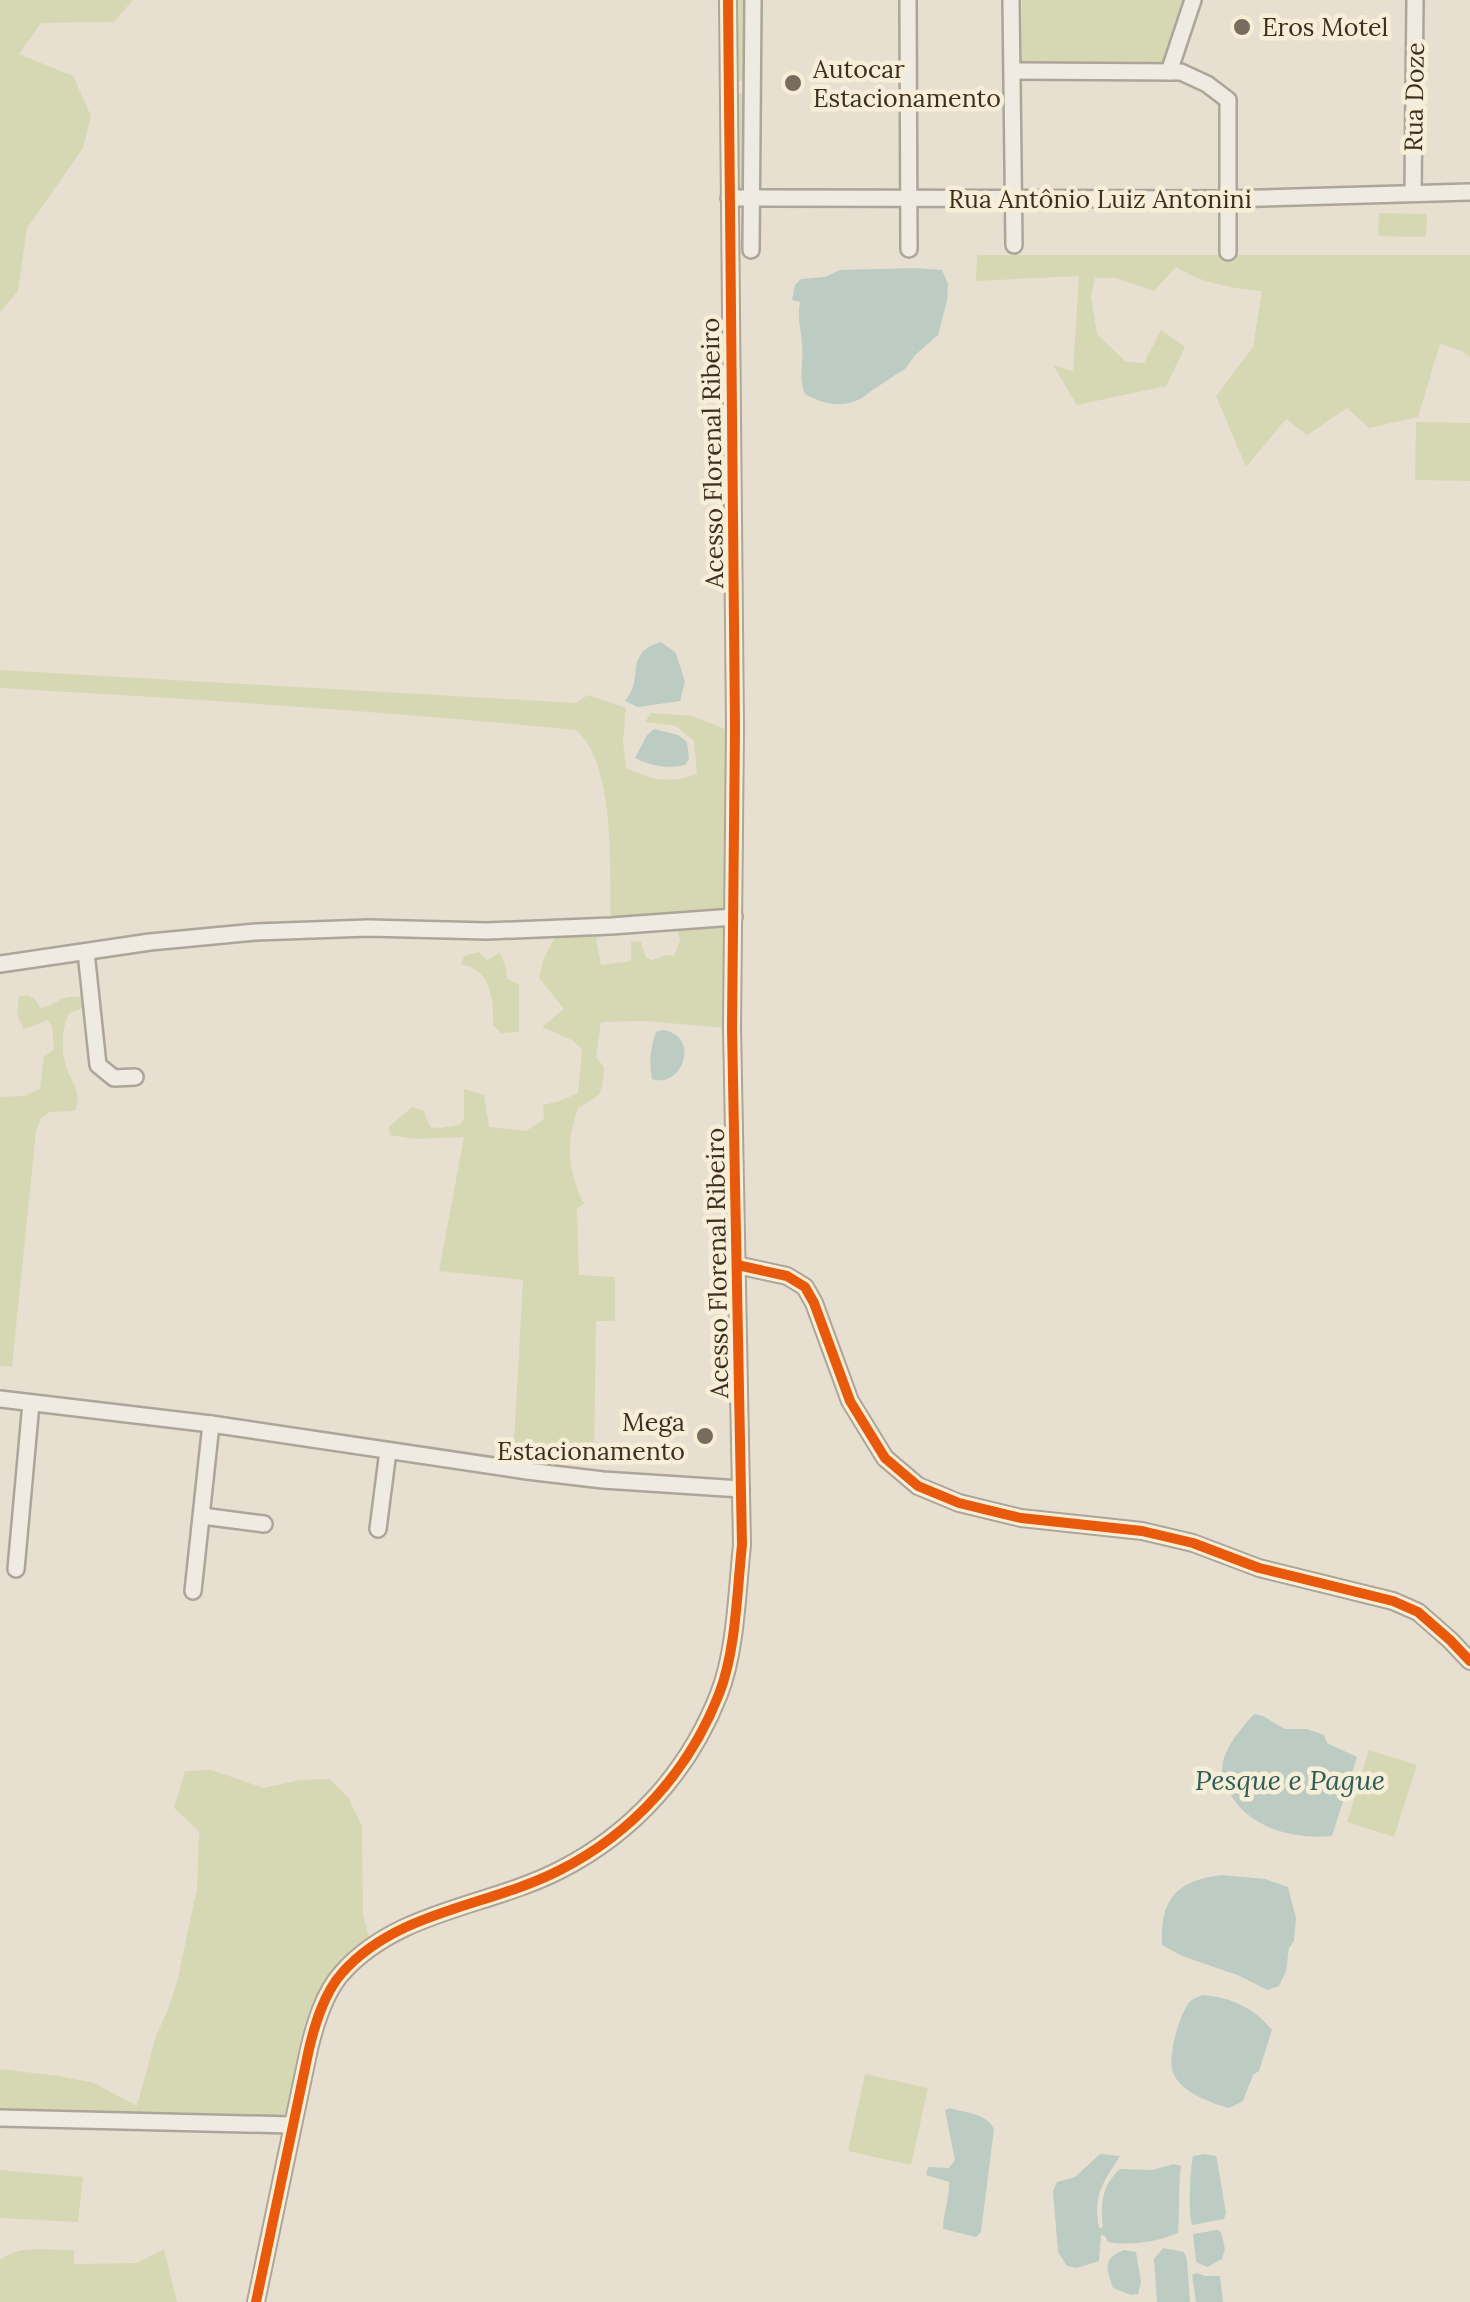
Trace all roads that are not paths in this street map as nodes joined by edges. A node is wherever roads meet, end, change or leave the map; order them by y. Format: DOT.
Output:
graph roads {
  1 [pos="728,0"];
  2 [pos="753,0"];
  3 [pos="908,0"];
  4 [pos="1010,0"];
  5 [pos="1192,0"];
  6 [pos="1415,0"];
  7 [pos="1012,71"];
  8 [pos="1168,72"];
  9 [pos="1470,192"];
  10 [pos="1413,194"];
  11 [pos="729,198"];
  12 [pos="752,198"];
  13 [pos="909,199"];
  14 [pos="1014,199"];
  15 [pos="1228,200"];
  16 [pos="1014,245"];
  17 [pos="908,249"];
  18 [pos="751,250"];
  19 [pos="1228,252"];
  20 [pos="734,917"];
  21 [pos="86,952"];
  22 [pos="0,964"];
  23 [pos="134,1076"];
  24 [pos="737,1265"];
  25 [pos="0,1399"];
  26 [pos="31,1402"];
  27 [pos="211,1424"];
  28 [pos="388,1451"];
  29 [pos="741,1489"];
  30 [pos="202,1516"];
  31 [pos="264,1524"];
  32 [pos="378,1528"];
  33 [pos="16,1569"];
  34 [pos="193,1591"];
  35 [pos="1470,1661"];
  36 [pos="0,2118"];
  37 [pos="292,2125"];
  38 [pos="256,2302"];
  1 -- 11 [label="street, Acesso Florenal Ribeiro"];
  2 -- 12 [label="street"];
  3 -- 13 [label="street"];
  4 -- 7 [label="street"];
  5 -- 8 [label="street"];
  6 -- 10 [label="street, Rua Doze"];
  7 -- 8 [label="street"];
  7 -- 14 [label="street"];
  8 -- 15 [label="street"];
  9 -- 10 [label="street, Rua Antônio Luiz Antonini"];
  10 -- 15 [label="street, Rua Antônio Luiz Antonini"];
  11 -- 12 [label="street, Rua Antônio Luiz Antonini"];
  11 -- 20 [label="street, Acesso Florenal Ribeiro"];
  12 -- 13 [label="street, Rua Antônio Luiz Antonini"];
  12 -- 18 [label="street"];
  13 -- 14 [label="street, Rua Antônio Luiz Antonini"];
  13 -- 17 [label="street"];
  14 -- 15 [label="street, Rua Antônio Luiz Antonini"];
  14 -- 16 [label="street"];
  15 -- 19 [label="street"];
  20 -- 21 [label="street"];
  20 -- 24 [label="street, Acesso Florenal Ribeiro"];
  21 -- 22 [label="street"];
  21 -- 23 [label="street"];
  24 -- 29 [label="street, Acesso Florenal Ribeiro"];
  24 -- 35 [label="street"];
  25 -- 26 [label="street"];
  26 -- 27 [label="street"];
  26 -- 33 [label="street"];
  27 -- 28 [label="street"];
  27 -- 30 [label="street"];
  28 -- 29 [label="street"];
  28 -- 32 [label="street"];
  29 -- 37 [label="street, Acesso Florenal Ribeiro"];
  30 -- 31 [label="street"];
  30 -- 34 [label="street"];
  36 -- 37 [label="street"];
  37 -- 38 [label="street, Acesso Florenal Ribeiro"];
}
